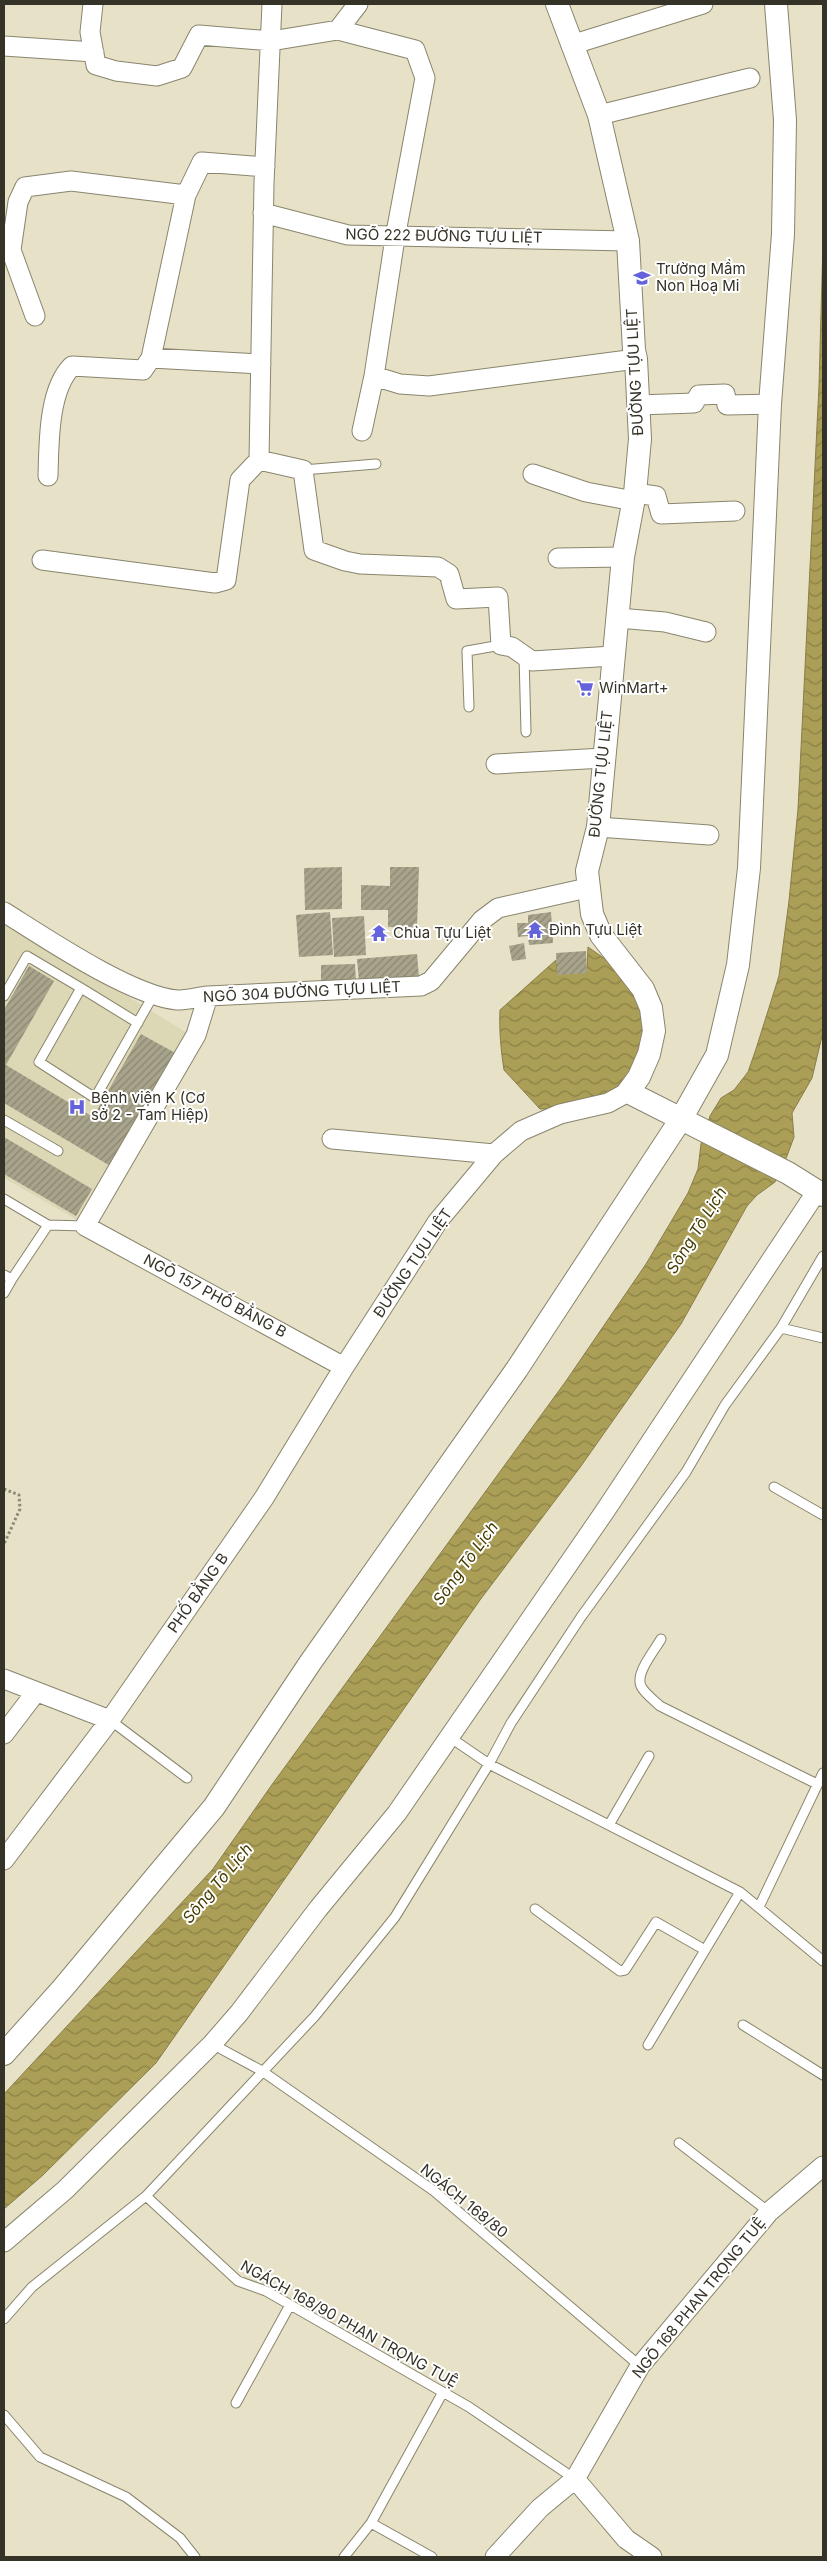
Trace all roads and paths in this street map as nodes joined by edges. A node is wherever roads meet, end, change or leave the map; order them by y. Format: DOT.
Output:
graph roads {
  1 [pos="93,4"];
  2 [pos="272,4"];
  3 [pos="358,4"];
  4 [pos="556,4"];
  5 [pos="703,4"];
  6 [pos="776,4"];
  7 [pos="338,30"];
  8 [pos="271,41"];
  9 [pos="571,45"];
  10 [pos="4,46"];
  11 [pos="94,52"];
  12 [pos="750,78"];
  13 [pos="599,115"];
  14 [pos="265,166"];
  15 [pos="186,195"];
  16 [pos="263,214"];
  17 [pos="395,238"];
  18 [pos="628,241"];
  19 [pos="34,316"];
  20 [pos="151,358"];
  21 [pos="636,359"];
  22 [pos="261,364"];
  23 [pos="374,376"];
  24 [pos="770,404"];
  25 [pos="639,405"];
  26 [pos="362,432"];
  27 [pos="259,460"];
  28 [pos="376,464"];
  29 [pos="303,470"];
  30 [pos="533,474"];
  31 [pos="48,476"];
  32 [pos="634,497"];
  33 [pos="735,510"];
  34 [pos="623,557"];
  35 [pos="558,558"];
  36 [pos="42,560"];
  37 [pos="618,618"];
  38 [pos="706,632"];
  39 [pos="501,644"];
  40 [pos="524,656"];
  41 [pos="613,656"];
  42 [pos="469,707"];
  43 [pos="526,732"];
  44 [pos="604,758"];
  45 [pos="496,764"];
  46 [pos="598,827"];
  47 [pos="709,835"];
  48 [pos="587,888"];
  49 [pos="4,912"];
  50 [pos="81,988"];
  51 [pos="154,994"];
  52 [pos="4,996"];
  53 [pos="208,996"];
  54 [pos="138,1023"];
  55 [pos="628,1092"];
  56 [pos="681,1119"];
  57 [pos="4,1120"];
  58 [pos="332,1139"];
  59 [pos="58,1151"];
  60 [pos="494,1154"];
  61 [pos="821,1187"];
  62 [pos="4,1198"];
  63 [pos="48,1225"];
  64 [pos="85,1226"];
  65 [pos="823,1256"];
  66 [pos="8,1277"];
  67 [pos="4,1293"];
  68 [pos="781,1328"];
  69 [pos="823,1338"];
  70 [pos="344,1367"];
  71 [pos="774,1487"];
  72 [pos="4,1489"];
  73 [pos="823,1515"];
  74 [pos="4,1544"];
  75 [pos="662,1639"];
  76 [pos="4,1679"];
  77 [pos="36,1692"];
  78 [pos="110,1720"];
  79 [pos="4,1734"];
  80 [pos="448,1736"];
  81 [pos="649,1756"];
  82 [pos="489,1764"];
  83 [pos="823,1773"];
  84 [pos="188,1778"];
  85 [pos="817,1784"];
  86 [pos="609,1825"];
  87 [pos="4,1860"];
  88 [pos="740,1892"];
  89 [pos="759,1907"];
  90 [pos="535,1909"];
  91 [pos="706,1950"];
  92 [pos="823,1961"];
  93 [pos="742,2025"];
  94 [pos="212,2044"];
  95 [pos="648,2045"];
  96 [pos="4,2054"];
  97 [pos="262,2071"];
  98 [pos="823,2076"];
  99 [pos="679,2143"];
  100 [pos="823,2166"];
  101 [pos="146,2196"];
  102 [pos="769,2212"];
  103 [pos="4,2242"];
  104 [pos="290,2305"];
  105 [pos="4,2319"];
  106 [pos="640,2366"];
  107 [pos="442,2392"];
  108 [pos="236,2403"];
  109 [pos="4,2415"];
  110 [pos="575,2480"];
  111 [pos="371,2523"];
  112 [pos="195,2557"];
  113 [pos="344,2557"];
  114 [pos="432,2557"];
  115 [pos="495,2557"];
  116 [pos="652,2557"];
  1 -- 11 [label="street"];
  2 -- 8 [label="street"];
  3 -- 7 [label="street"];
  4 -- 9 [label="street, ĐƯỜNG TỰU LIỆT"];
  5 -- 9 [label="street"];
  6 -- 24 [label="street"];
  7 -- 8 [label="street"];
  7 -- 17 [label="street"];
  8 -- 11 [label="street"];
  8 -- 14 [label="street"];
  9 -- 13 [label="street, ĐƯỜNG TỰU LIỆT"];
  10 -- 11 [label="street"];
  12 -- 13 [label="street"];
  13 -- 18 [label="street, ĐƯỜNG TỰU LIỆT"];
  14 -- 15 [label="street"];
  14 -- 16 [label="street"];
  15 -- 19 [label="street"];
  15 -- 20 [label="street"];
  16 -- 17 [label="street, NGÕ 222 ĐƯỜNG TỰU LIỆT"];
  16 -- 22 [label="street"];
  17 -- 18 [label="street, NGÕ 222 ĐƯỜNG TỰU LIỆT"];
  17 -- 23 [label="street"];
  18 -- 21 [label="street, ĐƯỜNG TỰU LIỆT"];
  20 -- 22 [label="street"];
  20 -- 31 [label="street"];
  21 -- 23 [label="street"];
  21 -- 25 [label="street, ĐƯỜNG TỰU LIỆT"];
  22 -- 27 [label="street"];
  23 -- 26 [label="street"];
  24 -- 25 [label="street"];
  24 -- 56 [label="street"];
  25 -- 32 [label="street, ĐƯỜNG TỰU LIỆT"];
  27 -- 29 [label="street"];
  27 -- 36 [label="street"];
  28 -- 29 [label="lane"];
  29 -- 39 [label="street"];
  30 -- 32 [label="street"];
  32 -- 33 [label="street"];
  32 -- 34 [label="street, ĐƯỜNG TỰU LIỆT"];
  34 -- 35 [label="street"];
  34 -- 37 [label="street, ĐƯỜNG TỰU LIỆT"];
  37 -- 38 [label="street"];
  37 -- 41 [label="street, ĐƯỜNG TỰU LIỆT"];
  39 -- 40 [label="street"];
  39 -- 42 [label="lane"];
  40 -- 41 [label="street"];
  40 -- 43 [label="lane"];
  41 -- 44 [label="street, ĐƯỜNG TỰU LIỆT"];
  44 -- 45 [label="street"];
  44 -- 46 [label="street, ĐƯỜNG TỰU LIỆT"];
  46 -- 47 [label="street"];
  46 -- 48 [label="street, ĐƯỜNG TỰU LIỆT"];
  48 -- 53 [label="street, NGÕ 304 ĐƯỜNG TỰU LIỆT"];
  48 -- 55 [label="street, ĐƯỜNG TỰU LIỆT"];
  49 -- 51 [label="street, NGÕ 304 ĐƯỜNG TỰU LIỆT"];
  50 -- 52 [label="lane"];
  50 -- 54 [label="lane"];
  50 -- 54 [label="lane"];
  51 -- 53 [label="street, NGÕ 304 ĐƯỜNG TỰU LIỆT"];
  51 -- 54 [label="lane"];
  53 -- 64 [label="street"];
  55 -- 56 [label="street"];
  55 -- 60 [label="street, ĐƯỜNG TỰU LIỆT"];
  56 -- 61 [label="street"];
  56 -- 96 [label="street"];
  57 -- 59 [label="lane"];
  58 -- 60 [label="street"];
  60 -- 70 [label="street, ĐƯỜNG TỰU LIỆT"];
  61 -- 80 [label="street"];
  62 -- 63 [label="lane"];
  63 -- 64 [label="lane"];
  63 -- 66 [label="lane"];
  64 -- 70 [label="street, NGÕ 157 PHỐ BẰNG B"];
  65 -- 68 [label="lane"];
  66 -- 67 [label="lane"];
  68 -- 69 [label="lane"];
  68 -- 82 [label="lane"];
  70 -- 78 [label="street, PHỐ BẰNG B"];
  71 -- 73 [label="lane"];
  72 -- 74 [label="path"];
  75 -- 85 [label="lane"];
  76 -- 77 [label="street"];
  77 -- 78 [label="street"];
  77 -- 79 [label="street"];
  78 -- 84 [label="lane"];
  78 -- 87 [label="street, PHỐ BẰNG B"];
  80 -- 82 [label="lane"];
  80 -- 94 [label="street"];
  81 -- 86 [label="lane"];
  82 -- 86 [label="lane"];
  82 -- 97 [label="lane"];
  83 -- 85 [label="lane"];
  85 -- 89 [label="lane"];
  86 -- 88 [label="lane"];
  88 -- 89 [label="lane"];
  88 -- 91 [label="lane"];
  89 -- 92 [label="lane"];
  90 -- 91 [label="lane"];
  91 -- 95 [label="lane"];
  93 -- 98 [label="lane"];
  94 -- 97 [label="lane, NGÁCH 168/80"];
  94 -- 103 [label="street"];
  97 -- 101 [label="lane"];
  97 -- 106 [label="lane, NGÁCH 168/80"];
  99 -- 102 [label="lane"];
  100 -- 102 [label="street, NGÕ 168 PHAN TRỌNG TUỆ"];
  101 -- 104 [label="lane, NGÁCH 168/90 PHAN TRỌNG TUỆ"];
  101 -- 105 [label="lane"];
  102 -- 106 [label="street, NGÕ 168 PHAN TRỌNG TUỆ"];
  104 -- 107 [label="lane, NGÁCH 168/90 PHAN TRỌNG TUỆ"];
  104 -- 108 [label="lane"];
  106 -- 110 [label="street, NGÕ 168 PHAN TRỌNG TUỆ"];
  107 -- 110 [label="lane, NGÁCH 168/90 PHAN TRỌNG TUỆ"];
  107 -- 111 [label="lane"];
  109 -- 112 [label="lane"];
  110 -- 115 [label="street, NGÕ 168 PHAN TRỌNG TUỆ"];
  110 -- 116 [label="street"];
  111 -- 113 [label="lane"];
  111 -- 114 [label="lane"];
}
